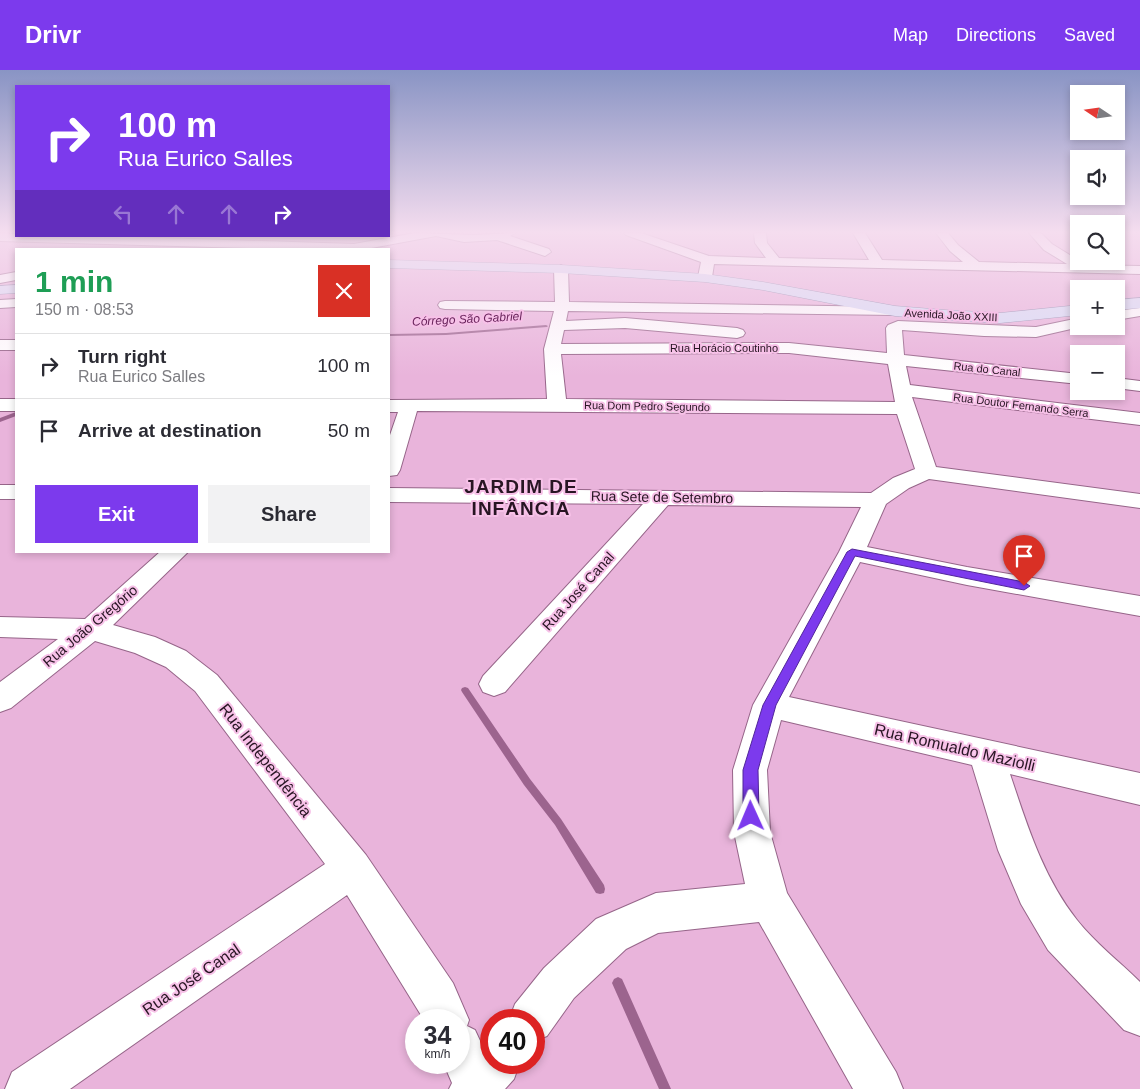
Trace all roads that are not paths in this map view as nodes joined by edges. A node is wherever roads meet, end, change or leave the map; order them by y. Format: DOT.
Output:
graph roads {
  1 [pos="561,281"];
  2 [pos="723,281"];
  3 [pos="15,289"];
  4 [pos="0,290"];
  5 [pos="15,303"];
  6 [pos="1140,303"];
  7 [pos="0,304"];
  8 [pos="1125,304"];
  9 [pos="445,305"];
  10 [pos="562,306"];
  11 [pos="895,311"];
  12 [pos="1070,311"];
  13 [pos="1140,312"];
  14 [pos="1125,314"];
  15 [pos="1070,325"];
  16 [pos="556,326"];
  17 [pos="15,344"];
  18 [pos="0,345"];
  19 [pos="789,348"];
  20 [pos="552,349"];
  21 [pos="896,359"];
  22 [pos="1070,378"];
  23 [pos="1125,384"];
  24 [pos="1140,386"];
  25 [pos="904,399"];
  26 [pos="0,405"];
  27 [pos="15,405"];
  28 [pos="557,405"];
  29 [pos="390,406"];
  30 [pos="409,406"];
  31 [pos="1140,419"];
  32 [pos="390,467"];
  33 [pos="927,472"];
  34 [pos="0,492"];
  35 [pos="15,492"];
  36 [pos="390,495"];
  37 [pos="662,497"];
  38 [pos="876,500"];
  39 [pos="1140,501"];
  40 [pos="852,552"];
  41 [pos="175,553"];
  42 [pos="1140,606"];
  43 [pos="0,627"];
  44 [pos="91,629"];
  45 [pos="494,684"];
  46 [pos="0,699"];
  47 [pos="770,705"];
  48 [pos="986,755"];
  49 [pos="1140,789"];
  50 [pos="352,868"];
  51 [pos="769,901"];
  52 [pos="442,1009"];
  53 [pos="539,1009"];
  54 [pos="1140,1014"];
  55 [pos="29,1089"];
  56 [pos="879,1089"];
  1 -- 10 [label="street"];
  2 -- 11 [label="main road, Avenida João XXIII"];
  3 -- 4 [label="main road"];
  5 -- 7 [label="street"];
  6 -- 8 [label="main road"];
  9 -- 10 [label="street"];
  10 -- 11 [label="street"];
  10 -- 16 [label="street"];
  11 -- 12 [label="main road, Avenida João XXIII"];
  13 -- 14 [label="street"];
  15 -- 21 [label="street"];
  16 -- 19 [label="street"];
  16 -- 20 [label="street"];
  17 -- 18 [label="street"];
  19 -- 20 [label="street, Rua Horácio Coutinho"];
  19 -- 21 [label="street, Rua Horácio Coutinho"];
  20 -- 28 [label="street"];
  21 -- 22 [label="street, Rua do Canal"];
  21 -- 25 [label="street"];
  23 -- 24 [label="street"];
  25 -- 28 [label="street, Rua Dom Pedro Segundo"];
  25 -- 31 [label="street, Rua Doutor Fernando Serra"];
  25 -- 33 [label="street"];
  26 -- 27 [label="street"];
  28 -- 30 [label="street, Rua Dom Pedro Segundo"];
  29 -- 30 [label="street, Rua Dom Pedro Segundo"];
  30 -- 32 [label="street"];
  33 -- 38 [label="street"];
  33 -- 39 [label="street"];
  34 -- 35 [label="street"];
  36 -- 37 [label="street, Rua Sete de Setembro"];
  37 -- 38 [label="street, Rua Sete de Setembro"];
  37 -- 45 [label="street, Rua José Canal"];
  38 -- 40 [label="street"];
  40 -- 42 [label="street"];
  40 -- 47 [label="street"];
  41 -- 44 [label="street, Rua João Gregório"];
  43 -- 44 [label="street, Rua Independência"];
  44 -- 46 [label="street, Rua João Gregório"];
  44 -- 50 [label="street, Rua Independência"];
  47 -- 48 [label="street, Rua Romualdo Maziolli"];
  47 -- 51 [label="street"];
  48 -- 49 [label="street, Rua Romualdo Maziolli"];
  48 -- 54 [label="street"];
  50 -- 52 [label="street, Rua Independência"];
  50 -- 55 [label="street, Rua José Canal"];
  51 -- 53 [label="street"];
  51 -- 56 [label="street"];
}
